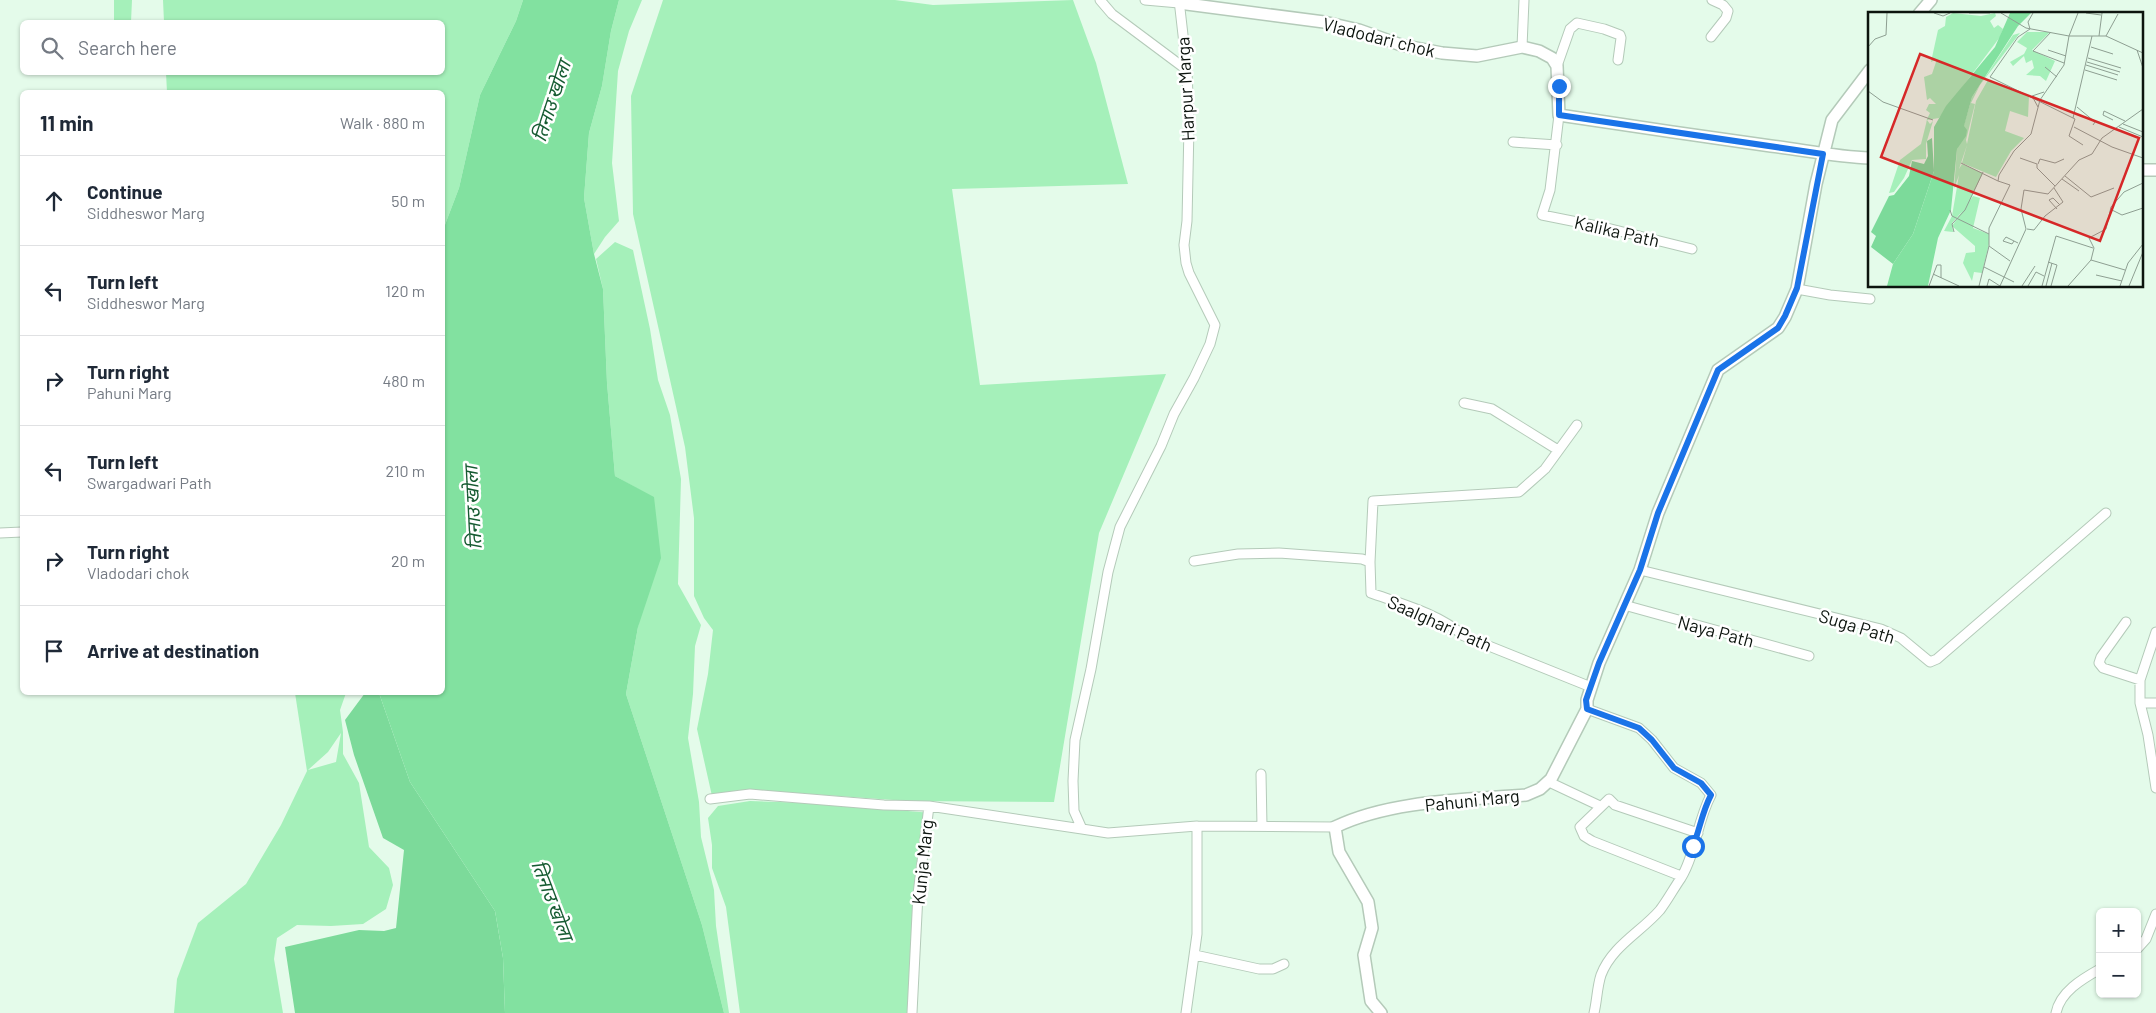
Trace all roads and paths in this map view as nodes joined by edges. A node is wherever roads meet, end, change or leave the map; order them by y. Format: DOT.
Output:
graph roads {
  1 [pos="1100,0"];
  2 [pos="1145,0"];
  3 [pos="1524,0"];
  4 [pos="1712,0"];
  5 [pos="1930,0"];
  6 [pos="1179,2"];
  7 [pos="1921,12"];
  8 [pos="1711,37"];
  9 [pos="1522,47"];
  10 [pos="1618,60"];
  11 [pos="1557,66"];
  12 [pos="1187,70"];
  13 [pos="1868,73"];
  14 [pos="1559,115"];
  15 [pos="1512,142"];
  16 [pos="1557,145"];
  17 [pos="1823,154"];
  18 [pos="1868,158"];
  19 [pos="1692,249"];
  20 [pos="1797,288"];
  21 [pos="1870,299"];
  22 [pos="1464,402"];
  23 [pos="1577,425"];
  24 [pos="1558,450"];
  25 [pos="2106,513"];
  26 [pos="20,532"];
  27 [pos="0,533"];
  28 [pos="1194,562"];
  29 [pos="1370,562"];
  30 [pos="1640,570"];
  31 [pos="1624,605"];
  32 [pos="2126,622"];
  33 [pos="2156,632"];
  34 [pos="1808,656"];
  35 [pos="2140,680"];
  36 [pos="1591,686"];
  37 [pos="2140,702"];
  38 [pos="2156,703"];
  39 [pos="1587,709"];
  40 [pos="1260,774"];
  41 [pos="1549,782"];
  42 [pos="2156,788"];
  43 [pos="710,799"];
  44 [pos="929,806"];
  45 [pos="1600,806"];
  46 [pos="1197,826"];
  47 [pos="1262,826"];
  48 [pos="1335,827"];
  49 [pos="1082,829"];
  50 [pos="1698,833"];
  51 [pos="1682,876"];
  52 [pos="2156,914"];
  53 [pos="2141,945"];
  54 [pos="1194,956"];
  55 [pos="1284,964"];
  56 [pos="2096,972"];
  57 [pos="912,1013"];
  58 [pos="1186,1013"];
  59 [pos="1381,1013"];
  60 [pos="1594,1013"];
  61 [pos="2056,1013"];
  1 -- 12 [label="street"];
  2 -- 6 [label="street, Vladodari chok"];
  3 -- 9 [label="street"];
  4 -- 8 [label="street"];
  5 -- 7 [label="street"];
  6 -- 9 [label="street, Vladodari chok"];
  6 -- 12 [label="street, Harpur Marga"];
  9 -- 11 [label="street, Vladodari chok"];
  10 -- 11 [label="street"];
  11 -- 14 [label="street"];
  12 -- 49 [label="street, Harpur Marga"];
  13 -- 17 [label="street"];
  14 -- 16 [label="street"];
  14 -- 17 [label="street"];
  15 -- 16 [label="street"];
  16 -- 19 [label="street, Kalika Path"];
  17 -- 18 [label="street"];
  17 -- 20 [label="street"];
  20 -- 21 [label="street"];
  20 -- 30 [label="street"];
  22 -- 24 [label="street"];
  23 -- 24 [label="street"];
  24 -- 29 [label="street"];
  25 -- 30 [label="street, Suga Path"];
  26 -- 27 [label="street"];
  28 -- 29 [label="street"];
  29 -- 36 [label="street, Saalghari Path"];
  30 -- 31 [label="street"];
  31 -- 34 [label="street, Naya Path"];
  31 -- 36 [label="street"];
  32 -- 35 [label="street"];
  33 -- 35 [label="street"];
  35 -- 37 [label="street"];
  36 -- 39 [label="street"];
  37 -- 38 [label="street"];
  37 -- 42 [label="street"];
  39 -- 41 [label="street"];
  39 -- 50 [label="street"];
  40 -- 47 [label="street"];
  41 -- 45 [label="street"];
  41 -- 48 [label="street, Pahuni Marg"];
  43 -- 44 [label="street"];
  44 -- 49 [label="street, Kunja Marg"];
  44 -- 57 [label="street, Kunja Marg"];
  45 -- 50 [label="street"];
  45 -- 51 [label="street"];
  46 -- 47 [label="street, Kunja Marg"];
  46 -- 49 [label="street, Kunja Marg"];
  46 -- 54 [label="street"];
  47 -- 48 [label="street, Kunja Marg"];
  48 -- 59 [label="street"];
  50 -- 51 [label="street"];
  51 -- 60 [label="street"];
  52 -- 53 [label="street"];
  54 -- 55 [label="street"];
  54 -- 58 [label="street"];
  56 -- 61 [label="street"];
}
